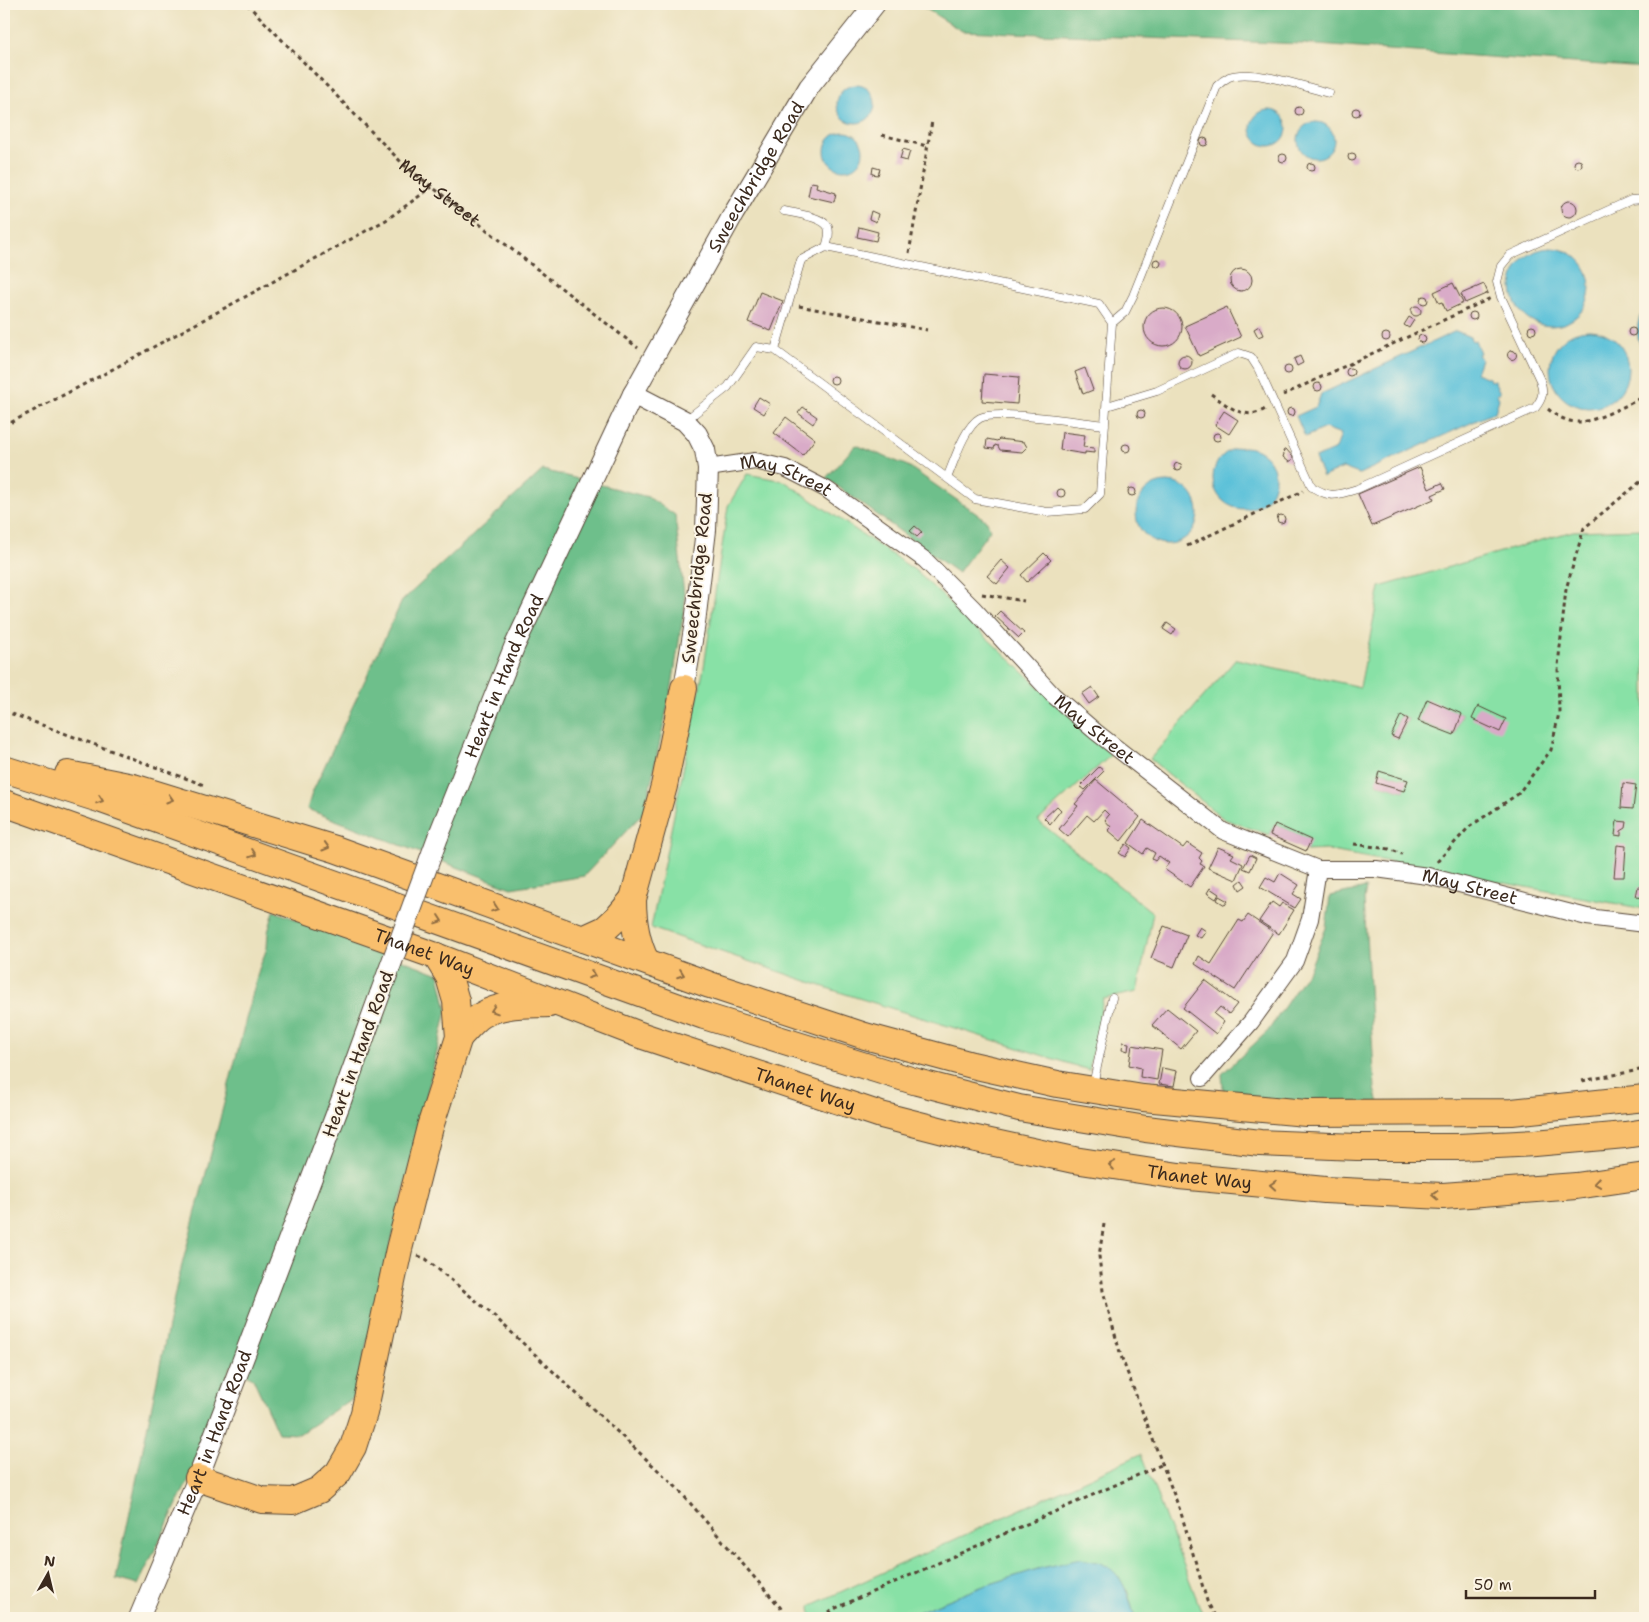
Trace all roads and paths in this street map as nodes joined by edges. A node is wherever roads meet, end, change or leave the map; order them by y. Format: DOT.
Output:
graph roads {
  1 [pos="247,4"];
  2 [pos="875,4"];
  3 [pos="1329,93"];
  4 [pos="932,121"];
  5 [pos="882,136"];
  6 [pos="927,146"];
  7 [pos="432,187"];
  8 [pos="1645,200"];
  9 [pos="784,211"];
  10 [pos="826,247"];
  11 [pos="907,264"];
  12 [pos="1500,294"];
  13 [pos="788,304"];
  14 [pos="1112,323"];
  15 [pos="927,330"];
  16 [pos="775,350"];
  17 [pos="653,359"];
  18 [pos="1642,368"];
  19 [pos="1645,376"];
  20 [pos="633,394"];
  21 [pos="1211,394"];
  22 [pos="1645,396"];
  23 [pos="1273,400"];
  24 [pos="1539,403"];
  25 [pos="1106,406"];
  26 [pos="685,421"];
  27 [pos="4,426"];
  28 [pos="1105,426"];
  29 [pos="708,468"];
  30 [pos="947,478"];
  31 [pos="1645,478"];
  32 [pos="1312,487"];
  33 [pos="1187,546"];
  34 [pos="950,585"];
  35 [pos="1024,601"];
  36 [pos="684,688"];
  37 [pos="4,760"];
  38 [pos="4,768"];
  39 [pos="4,803"];
  40 [pos="1318,868"];
  41 [pos="1428,876"];
  42 [pos="633,899"];
  43 [pos="1645,924"];
  44 [pos="583,939"];
  45 [pos="436,956"];
  46 [pos="646,961"];
  47 [pos="1112,998"];
  48 [pos="560,1004"];
  49 [pos="459,1037"];
  50 [pos="1202,1078"];
  51 [pos="1093,1090"];
  52 [pos="1645,1098"];
  53 [pos="1645,1132"];
  54 [pos="1645,1176"];
  55 [pos="1104,1224"];
  56 [pos="399,1249"];
  57 [pos="1163,1464"];
  58 [pos="198,1478"];
  59 [pos="139,1618"];
  60 [pos="787,1618"];
  61 [pos="822,1618"];
  62 [pos="1216,1618"];
  1 -- 7 [label="path, May Street"];
  2 -- 17 [label="street, Sweechbridge Road"];
  3 -- 14 [label="lane"];
  4 -- 6 [label="path"];
  5 -- 6 [label="path"];
  6 -- 11 [label="path"];
  7 -- 17 [label="path, May Street"];
  7 -- 27 [label="path"];
  8 -- 12 [label="lane"];
  9 -- 10 [label="lane"];
  10 -- 11 [label="lane"];
  10 -- 13 [label="lane"];
  11 -- 14 [label="lane"];
  12 -- 23 [label="path"];
  12 -- 24 [label="lane"];
  13 -- 15 [label="path"];
  13 -- 16 [label="lane"];
  14 -- 25 [label="lane"];
  16 -- 26 [label="lane"];
  16 -- 30 [label="lane"];
  17 -- 20 [label="street, Heart in Hand Road"];
  18 -- 19 [label="path"];
  20 -- 26 [label="street"];
  20 -- 58 [label="street, Heart in Hand Road, bridge"];
  21 -- 23 [label="path"];
  22 -- 24 [label="path"];
  23 -- 25 [label="lane"];
  23 -- 32 [label="lane"];
  24 -- 32 [label="lane"];
  25 -- 28 [label="lane"];
  26 -- 29 [label="street"];
  28 -- 30 [label="lane"];
  28 -- 30 [label="lane"];
  29 -- 34 [label="street, May Street"];
  29 -- 36 [label="street, Sweechbridge Road"];
  31 -- 41 [label="path"];
  32 -- 33 [label="path"];
  34 -- 35 [label="path"];
  34 -- 40 [label="street, May Street"];
  36 -- 42 [label="highway"];
  37 -- 44 [label="highway, one-way"];
  38 -- 53 [label="highway, Thanet Way, one-way"];
  39 -- 45 [label="highway, Thanet Way"];
  40 -- 41 [label="street, May Street"];
  40 -- 50 [label="street"];
  41 -- 43 [label="street, May Street"];
  42 -- 44 [label="highway"];
  42 -- 46 [label="highway"];
  44 -- 46 [label="highway"];
  45 -- 48 [label="highway, Thanet Way"];
  45 -- 49 [label="highway"];
  46 -- 51 [label="highway, one-way"];
  47 -- 51 [label="lane"];
  48 -- 49 [label="highway, one-way"];
  54 -- 48 [label="highway, Thanet Way, one-way"];
  49 -- 56 [label="highway"];
  51 -- 52 [label="highway"];
  55 -- 57 [label="path"];
  56 -- 58 [label="highway"];
  56 -- 60 [label="path"];
  57 -- 61 [label="path"];
  57 -- 62 [label="path"];
  58 -- 59 [label="street, Heart in Hand Road"];
}
